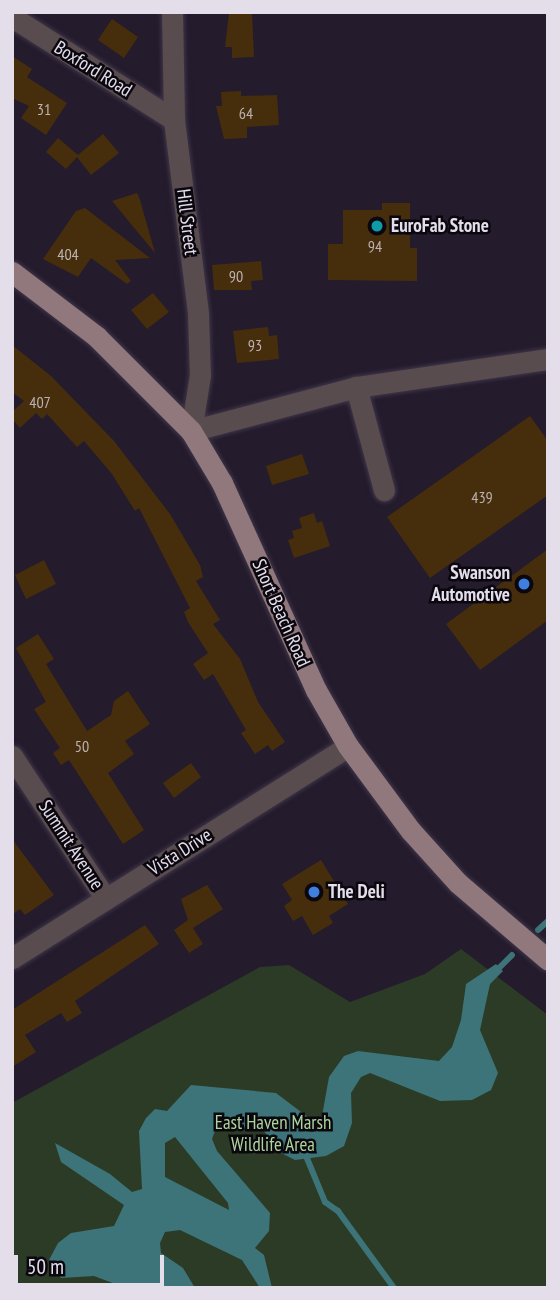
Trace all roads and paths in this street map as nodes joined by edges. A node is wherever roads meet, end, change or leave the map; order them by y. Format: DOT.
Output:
graph roads {
  1 [pos="173,12"];
  2 [pos="12,17"];
  3 [pos="174,120"];
  4 [pos="12,272"];
  5 [pos="548,359"];
  6 [pos="356,387"];
  7 [pos="191,431"];
  8 [pos="384,490"];
  9 [pos="348,746"];
  10 [pos="12,756"];
  11 [pos="106,899"];
  12 [pos="12,958"];
  13 [pos="548,960"];
  1 -- 3 [label="street, Hill Street"];
  2 -- 3 [label="street, Boxford Road"];
  3 -- 7 [label="street, Hill Street"];
  4 -- 7 [label="main road, Short Beach Road"];
  5 -- 6 [label="street"];
  6 -- 7 [label="street"];
  6 -- 8 [label="street"];
  7 -- 9 [label="main road, Short Beach Road"];
  9 -- 11 [label="street, Vista Drive"];
  9 -- 13 [label="main road, Short Beach Road"];
  10 -- 11 [label="street, Summit Avenue"];
  11 -- 12 [label="street, Vista Drive"];
}
